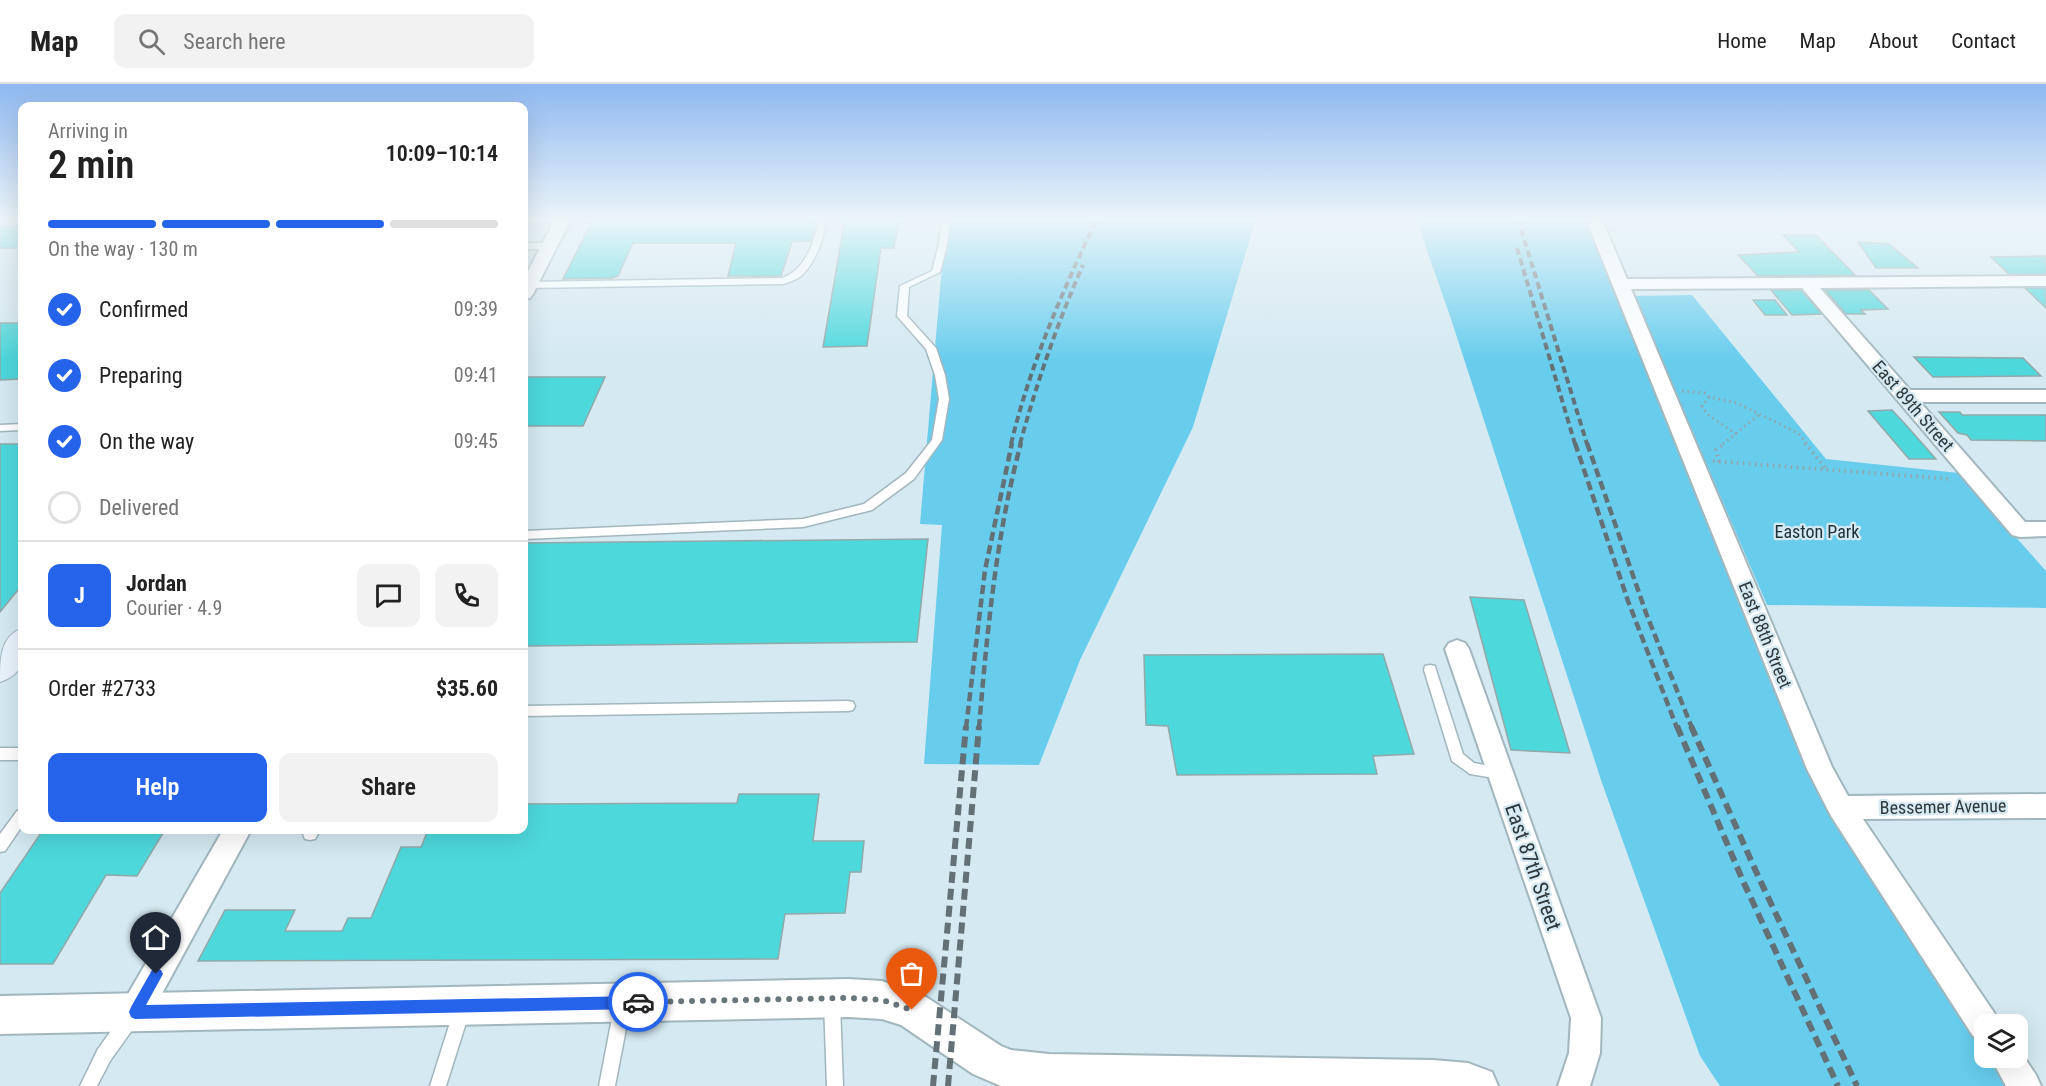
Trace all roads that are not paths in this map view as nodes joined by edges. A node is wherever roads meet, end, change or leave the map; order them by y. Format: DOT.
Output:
graph roads {
  1 [pos="539,266"];
  2 [pos="802,266"];
  3 [pos="938,266"];
  4 [pos="1613,266"];
  5 [pos="2046,281"];
  6 [pos="1806,282"];
  7 [pos="1620,284"];
  8 [pos="528,286"];
  9 [pos="528,290"];
  10 [pos="1905,396"];
  11 [pos="2046,396"];
  12 [pos="18,427"];
  13 [pos="0,428"];
  14 [pos="2046,530"];
  15 [pos="528,535"];
  16 [pos="18,645"];
  17 [pos="1457,649"];
  18 [pos="0,669"];
  19 [pos="1430,670"];
  20 [pos="848,706"];
  21 [pos="528,711"];
  22 [pos="18,755"];
  23 [pos="2,757"];
  24 [pos="1500,773"];
  25 [pos="2046,806"];
  26 [pos="1840,807"];
  27 [pos="18,820"];
  28 [pos="235,834"];
  29 [pos="2,839"];
  30 [pos="831,998"];
  31 [pos="622,1003"];
  32 [pos="464,1006"];
  33 [pos="135,1012"];
  34 [pos="1977,1014"];
  35 [pos="0,1015"];
  36 [pos="2013,1068"];
  37 [pos="1049,1080"];
  38 [pos="1301,1082"];
  39 [pos="1434,1083"];
  40 [pos="88,1086"];
  41 [pos="438,1086"];
  42 [pos="607,1086"];
  43 [pos="835,1086"];
  44 [pos="1478,1086"];
  45 [pos="1574,1086"];
  46 [pos="2025,1086"];
  1 -- 8 [label="street"];
  2 -- 9 [label="lane"];
  3 -- 15 [label="lane"];
  4 -- 7 [label="street, East 88th Street"];
  5 -- 6 [label="street"];
  6 -- 7 [label="street"];
  6 -- 10 [label="street, East 89th Street"];
  7 -- 26 [label="street, East 88th Street"];
  10 -- 11 [label="street"];
  10 -- 14 [label="street, East 89th Street"];
  12 -- 13 [label="lane"];
  16 -- 18 [label="main road"];
  17 -- 24 [label="street, East 87th Street"];
  19 -- 24 [label="lane"];
  20 -- 21 [label="lane"];
  22 -- 23 [label="lane"];
  24 -- 45 [label="street, East 87th Street"];
  25 -- 26 [label="street, Bessemer Avenue"];
  26 -- 34 [label="street, East 88th Street"];
  27 -- 29 [label="lane"];
  28 -- 33 [label="street"];
  30 -- 31 [label="street"];
  30 -- 37 [label="street"];
  30 -- 43 [label="lane"];
  31 -- 32 [label="street"];
  31 -- 42 [label="lane"];
  32 -- 33 [label="street"];
  32 -- 41 [label="lane"];
  33 -- 35 [label="street"];
  33 -- 40 [label="lane"];
  36 -- 46 [label="street"];
  37 -- 38 [label="street"];
  38 -- 39 [label="street"];
  39 -- 44 [label="street"];
}
